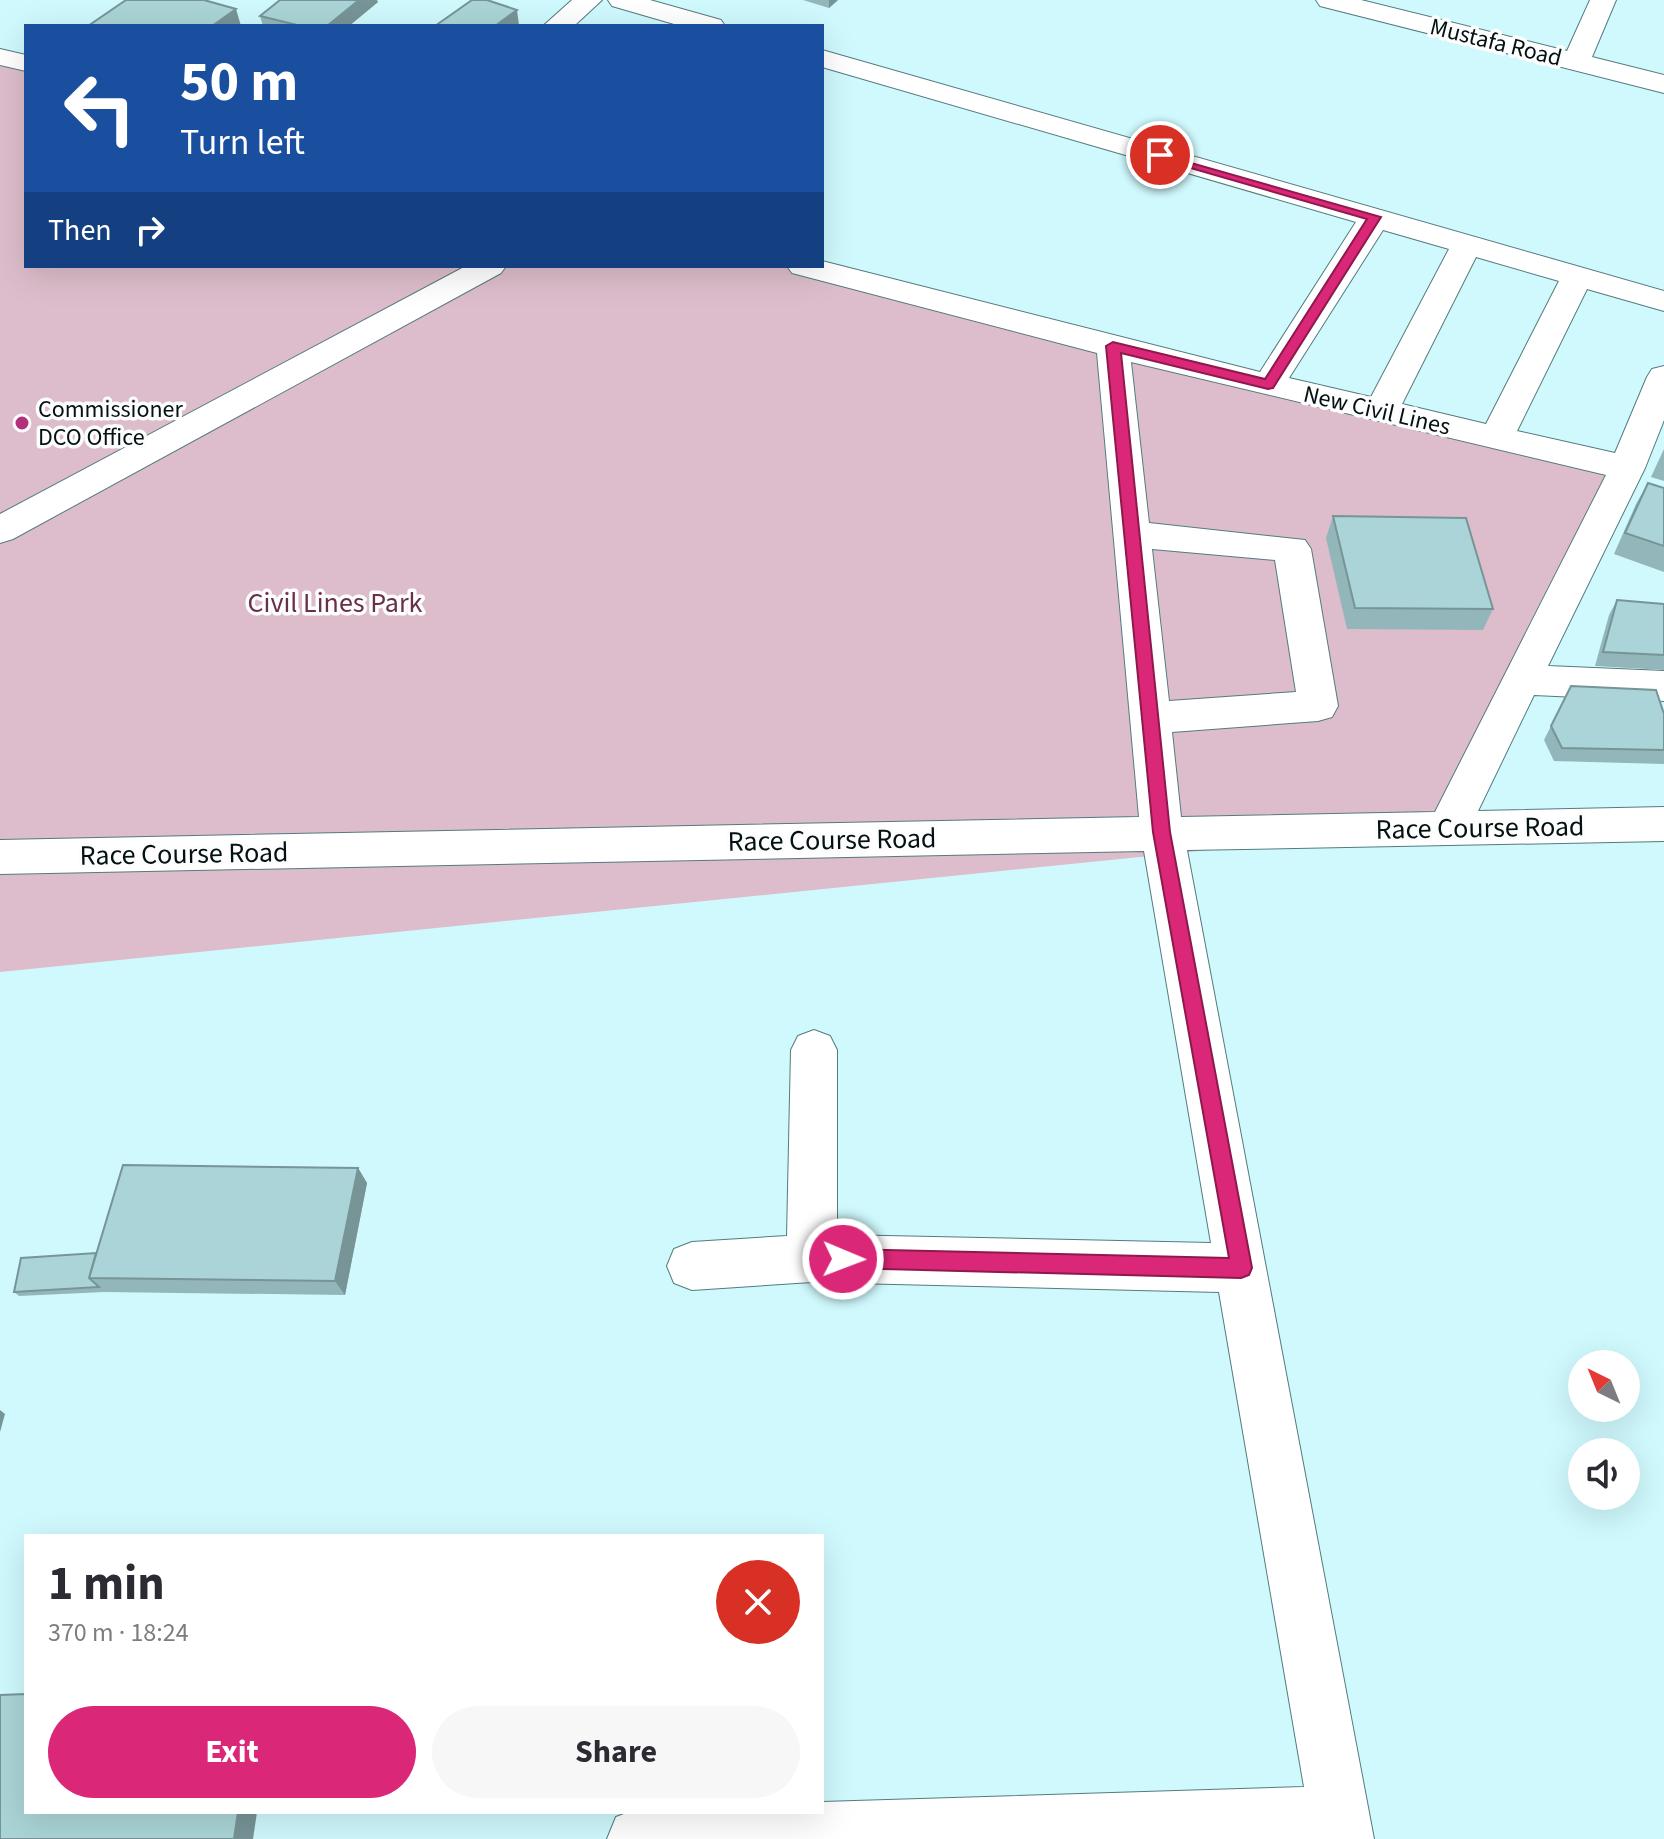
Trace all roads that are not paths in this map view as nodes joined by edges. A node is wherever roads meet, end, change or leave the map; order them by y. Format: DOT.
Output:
graph roads {
  1 [pos="589,0"];
  2 [pos="621,0"];
  3 [pos="1329,0"];
  4 [pos="1603,0"];
  5 [pos="559,24"];
  6 [pos="704,24"];
  7 [pos="0,57"];
  8 [pos="824,59"];
  9 [pos="1576,62"];
  10 [pos="24,63"];
  11 [pos="1664,84"];
  12 [pos="1375,217"];
  13 [pos="1467,244"];
  14 [pos="486,268"];
  15 [pos="811,268"];
  16 [pos="1578,276"];
  17 [pos="1664,301"];
  18 [pos="1113,346"];
  19 [pos="1664,377"];
  20 [pos="1268,385"];
  21 [pos="1381,411"];
  22 [pos="1496,438"];
  23 [pos="1627,468"];
  24 [pos="0,530"];
  25 [pos="1132,534"];
  26 [pos="1522,680"];
  27 [pos="1664,686"];
  28 [pos="1151,718"];
  29 [pos="1664,824"];
  30 [pos="1449,826"];
  31 [pos="1162,832"];
  32 [pos="0,857"];
  33 [pos="814,1050"];
  34 [pos="812,1258"];
  35 [pos="692,1266"];
  36 [pos="1241,1268"];
  37 [pos="1341,1827"];
  38 [pos="638,1839"];
  1 -- 5 [label="street"];
  2 -- 6 [label="street"];
  3 -- 9 [label="street, Mustafa Road"];
  4 -- 9 [label="street"];
  7 -- 10 [label="street"];
  8 -- 12 [label="street"];
  9 -- 11 [label="street, Mustafa Road"];
  12 -- 13 [label="street"];
  12 -- 20 [label="street"];
  13 -- 16 [label="street"];
  13 -- 21 [label="street"];
  14 -- 24 [label="street"];
  15 -- 18 [label="street, New Civil Lines"];
  16 -- 17 [label="street"];
  16 -- 22 [label="street"];
  18 -- 20 [label="street, New Civil Lines"];
  18 -- 25 [label="street"];
  19 -- 23 [label="street"];
  20 -- 21 [label="street, New Civil Lines"];
  21 -- 22 [label="street, New Civil Lines"];
  22 -- 23 [label="street, New Civil Lines"];
  23 -- 26 [label="street"];
  25 -- 28 [label="street"];
  25 -- 28 [label="street"];
  26 -- 27 [label="street"];
  26 -- 30 [label="street"];
  28 -- 31 [label="street"];
  29 -- 30 [label="street, Race Course Road"];
  30 -- 31 [label="street, Race Course Road"];
  31 -- 32 [label="street, Race Course Road"];
  31 -- 36 [label="street"];
  33 -- 34 [label="street"];
  34 -- 35 [label="street"];
  34 -- 36 [label="street"];
  36 -- 37 [label="street"];
  37 -- 38 [label="street"];
}
